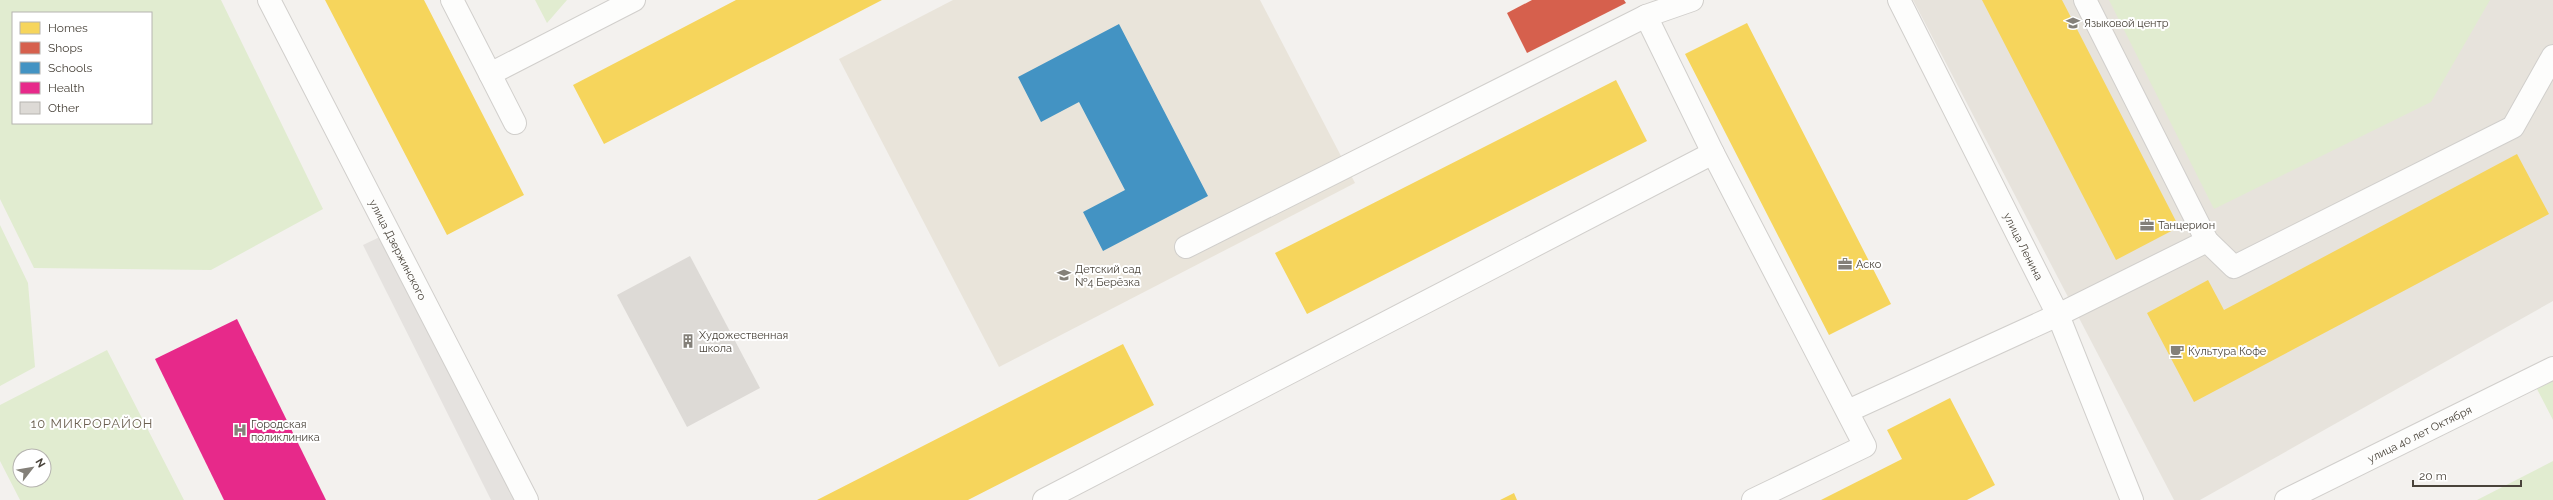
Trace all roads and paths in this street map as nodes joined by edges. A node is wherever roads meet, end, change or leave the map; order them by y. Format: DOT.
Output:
graph roads {
  1 [pos="270,0"];
  2 [pos="452,0"];
  3 [pos="634,0"];
  4 [pos="1692,0"];
  5 [pos="1899,0"];
  6 [pos="2084,0"];
  7 [pos="1646,16"];
  8 [pos="2553,56"];
  9 [pos="490,74"];
  10 [pos="515,123"];
  11 [pos="1713,153"];
  12 [pos="2208,241"];
  13 [pos="1186,247"];
  14 [pos="2058,315"];
  15 [pos="2553,368"];
  16 [pos="1848,411"];
  17 [pos="527,500"];
  18 [pos="1044,500"];
  19 [pos="1753,500"];
  20 [pos="2132,500"];
  21 [pos="2286,500"];
  1 -- 17 [label="street, улица Дзержинского"];
  2 -- 9 [label="street"];
  3 -- 9 [label="street"];
  4 -- 7 [label="street"];
  5 -- 14 [label="street, улица Ленина"];
  6 -- 12 [label="street"];
  7 -- 11 [label="street"];
  7 -- 13 [label="street"];
  8 -- 12 [label="street"];
  9 -- 10 [label="street"];
  11 -- 16 [label="street"];
  11 -- 18 [label="street"];
  12 -- 14 [label="street"];
  14 -- 16 [label="street"];
  14 -- 20 [label="street, улица Ленина"];
  15 -- 21 [label="street, улица 40 лет Октября"];
  16 -- 19 [label="street"];
}
